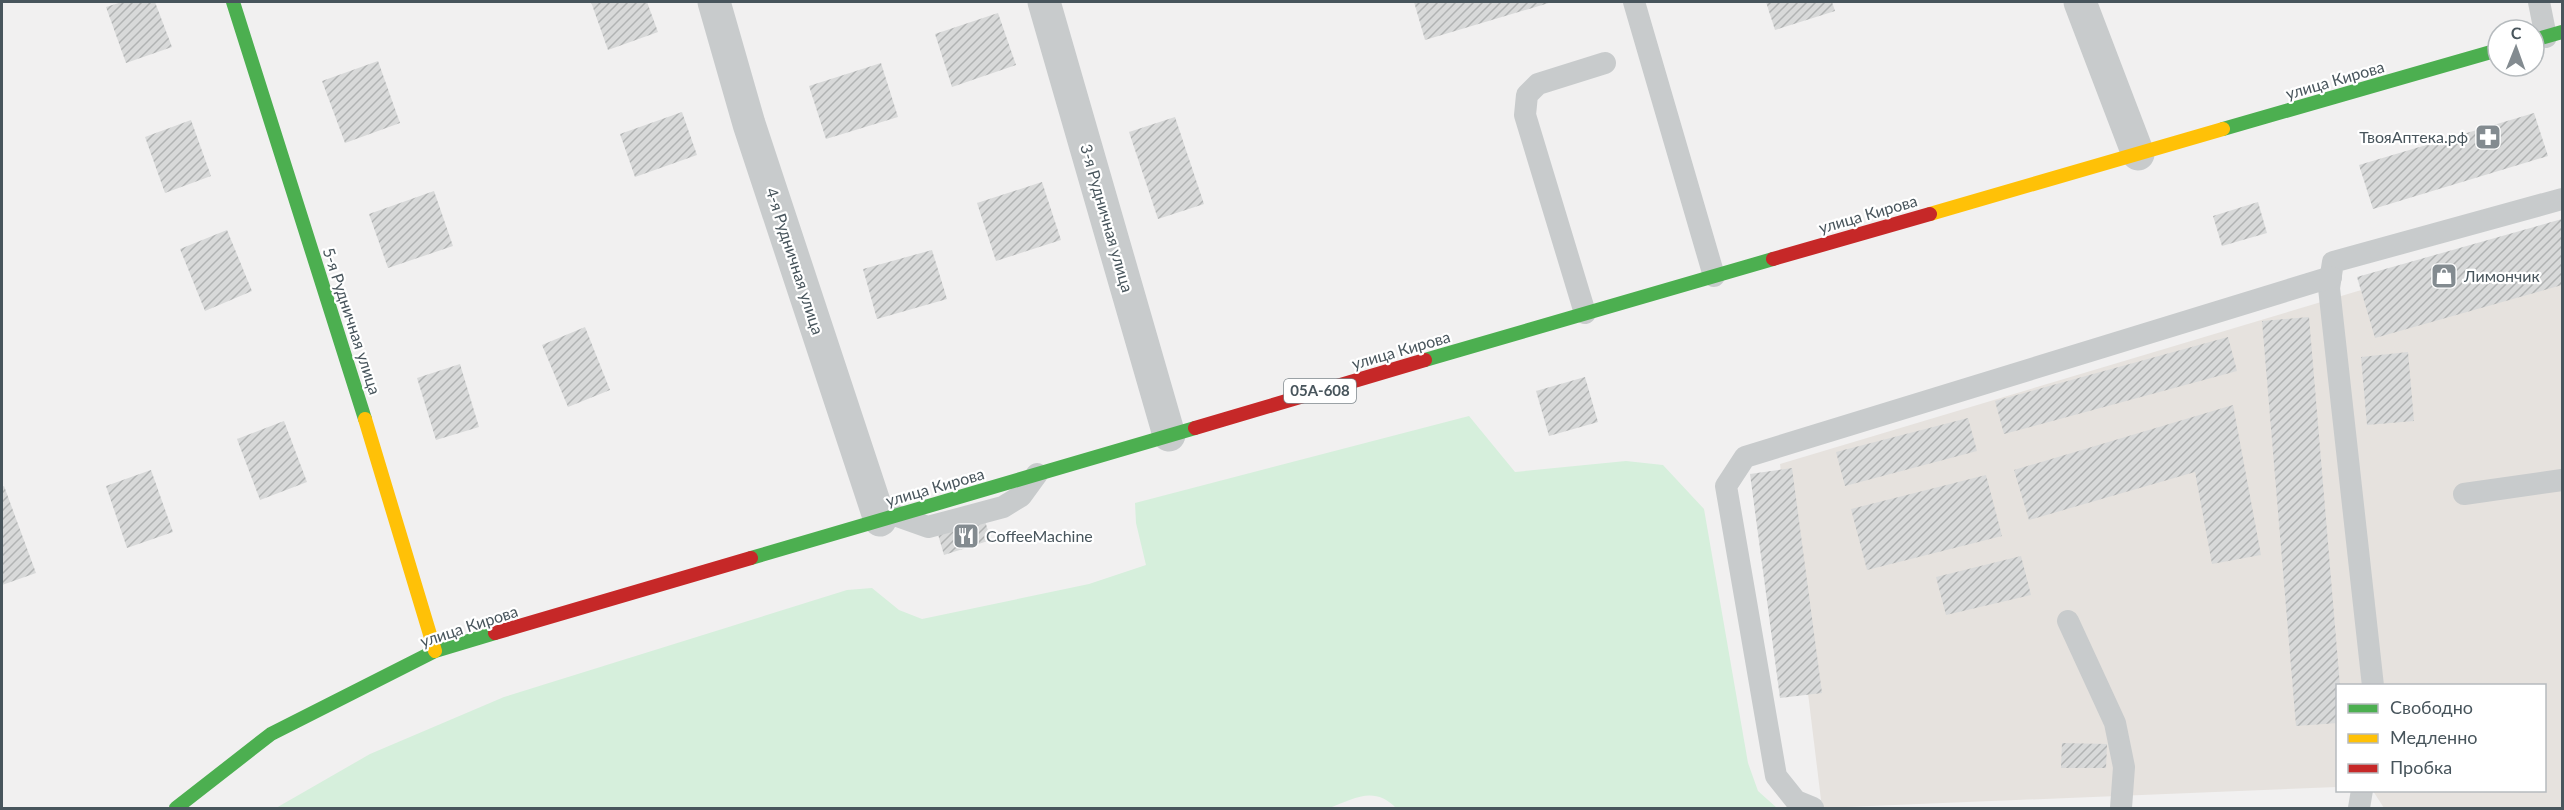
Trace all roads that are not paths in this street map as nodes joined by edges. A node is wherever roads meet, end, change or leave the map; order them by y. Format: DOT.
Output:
graph roads {
  1 [pos="233,2"];
  2 [pos="714,2"];
  3 [pos="1044,2"];
  4 [pos="1634,2"];
  5 [pos="2080,2"];
  6 [pos="2539,2"];
  7 [pos="2547,36"];
  8 [pos="2486,53"];
  9 [pos="1605,63"];
  10 [pos="2138,154"];
  11 [pos="2562,199"];
  12 [pos="1714,276"];
  13 [pos="2331,277"];
  14 [pos="1585,313"];
  15 [pos="1169,435"];
  16 [pos="1037,474"];
  17 [pos="2562,480"];
  18 [pos="2464,494"];
  19 [pos="889,518"];
  20 [pos="2068,621"];
  21 [pos="435,651"];
  22 [pos="2373,684"];
  23 [pos="2362,792"];
  24 [pos="176,808"];
  25 [pos="1814,808"];
  26 [pos="2121,808"];
  27 [pos="2359,808"];
  1 -- 21 [label="main road, 5-я Рудничная улица"];
  2 -- 19 [label="street, 4-я Рудничная улица"];
  3 -- 15 [label="street, 3-я Рудничная улица"];
  4 -- 12 [label="lane"];
  5 -- 10 [label="street"];
  6 -- 7 [label="lane"];
  8 -- 10 [label="main road, улица Кирова / 05А-608"];
  9 -- 14 [label="lane"];
  10 -- 12 [label="main road, улица Кирова / 05А-608"];
  11 -- 13 [label="lane"];
  12 -- 14 [label="main road, улица Кирова / 05А-608"];
  13 -- 22 [label="lane"];
  13 -- 25 [label="lane"];
  14 -- 15 [label="main road, улица Кирова / 05А-608"];
  15 -- 16 [label="main road, улица Кирова / 05А-608"];
  16 -- 19 [label="lane"];
  17 -- 18 [label="lane"];
  19 -- 21 [label="main road, улица Кирова"];
  20 -- 26 [label="lane"];
  21 -- 24 [label="main road, улица Кирова"];
  23 -- 27 [label="lane"];
}
